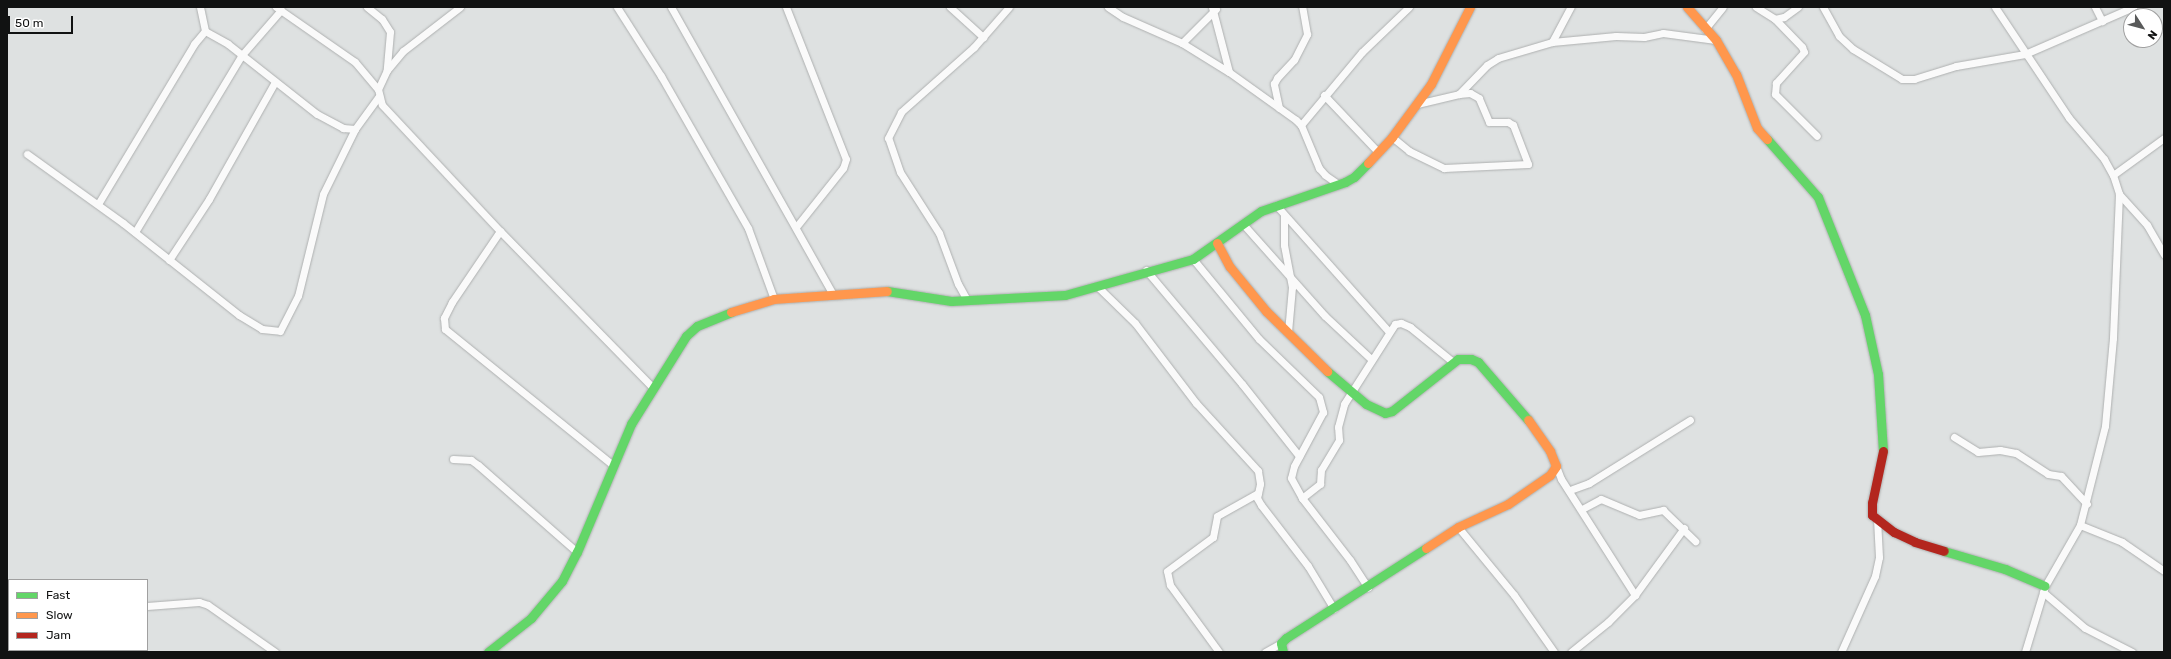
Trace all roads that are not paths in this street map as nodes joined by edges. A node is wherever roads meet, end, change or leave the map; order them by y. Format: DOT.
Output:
graph roads {
  1 [pos="200,7"];
  2 [pos="367,7"];
  3 [pos="460,7"];
  4 [pos="617,7"];
  5 [pos="671,7"];
  6 [pos="786,7"];
  7 [pos="950,7"];
  8 [pos="1009,7"];
  9 [pos="1108,7"];
  10 [pos="1302,7"];
  11 [pos="1409,7"];
  12 [pos="1470,7"];
  13 [pos="1571,7"];
  14 [pos="1688,7"];
  15 [pos="1723,7"];
  16 [pos="1756,7"];
  17 [pos="1798,7"];
  18 [pos="1823,7"];
  19 [pos="1995,7"];
  20 [pos="2095,7"];
  21 [pos="2133,7"];
  22 [pos="1214,8"];
  23 [pos="279,9"];
  24 [pos="1775,19"];
  25 [pos="2102,21"];
  26 [pos="1705,29"];
  27 [pos="205,32"];
  28 [pos="983,37"];
  29 [pos="1716,40"];
  30 [pos="1552,42"];
  31 [pos="1182,43"];
  32 [pos="2025,54"];
  33 [pos="241,56"];
  34 [pos="387,70"];
  35 [pos="1230,72"];
  36 [pos="275,82"];
  37 [pos="379,92"];
  38 [pos="1459,94"];
  39 [pos="1324,95"];
  40 [pos="1417,104"];
  41 [pos="1279,108"];
  42 [pos="1301,125"];
  43 [pos="355,129"];
  44 [pos="1817,136"];
  45 [pos="1392,137"];
  46 [pos="2164,138"];
  47 [pos="1378,152"];
  48 [pos="27,154"];
  49 [pos="2114,175"];
  50 [pos="1338,184"];
  51 [pos="2119,194"];
  52 [pos="98,204"];
  53 [pos="1276,205"];
  54 [pos="1284,215"];
  55 [pos="1242,224"];
  56 [pos="796,227"];
  57 [pos="500,231"];
  58 [pos="135,232"];
  59 [pos="1217,242"];
  60 [pos="2164,255"];
  61 [pos="169,260"];
  62 [pos="1193,260"];
  63 [pos="1146,270"];
  64 [pos="1291,279"];
  65 [pos="1097,286"];
  66 [pos="833,294"];
  67 [pos="774,299"];
  68 [pos="967,300"];
  69 [pos="1288,332"];
  70 [pos="1389,332"];
  71 [pos="1371,359"];
  72 [pos="1453,362"];
  73 [pos="652,387"];
  74 [pos="1351,393"];
  75 [pos="1690,420"];
  76 [pos="1954,437"];
  77 [pos="1299,456"];
  78 [pos="453,459"];
  79 [pos="613,464"];
  80 [pos="1556,466"];
  81 [pos="1570,490"];
  82 [pos="1258,493"];
  83 [pos="1302,498"];
  84 [pos="2087,504"];
  85 [pos="1582,509"];
  86 [pos="1877,521"];
  87 [pos="2080,525"];
  88 [pos="1458,526"];
  89 [pos="1684,528"];
  90 [pos="1695,541"];
  91 [pos="577,552"];
  92 [pos="2164,571"];
  93 [pos="1368,588"];
  94 [pos="2044,589"];
  95 [pos="1635,594"];
  96 [pos="148,606"];
  97 [pos="1334,609"];
  98 [pos="1282,647"];
  99 [pos="275,652"];
  100 [pos="488,652"];
  101 [pos="1219,652"];
  102 [pos="1265,652"];
  103 [pos="1554,652"];
  104 [pos="1571,652"];
  105 [pos="1840,652"];
  106 [pos="2024,652"];
  107 [pos="2132,652"];
  1 -- 27 [label="street"];
  2 -- 34 [label="street"];
  3 -- 34 [label="street"];
  4 -- 67 [label="street"];
  5 -- 56 [label="street"];
  6 -- 56 [label="street"];
  7 -- 28 [label="street"];
  8 -- 28 [label="street"];
  9 -- 31 [label="street"];
  10 -- 41 [label="street"];
  11 -- 39 [label="street"];
  12 -- 40 [label="street"];
  13 -- 30 [label="street"];
  14 -- 26 [label="street"];
  15 -- 26 [label="street"];
  16 -- 24 [label="street"];
  17 -- 24 [label="street"];
  18 -- 32 [label="street"];
  19 -- 32 [label="street"];
  20 -- 25 [label="street"];
  21 -- 25 [label="street"];
  22 -- 31 [label="street"];
  22 -- 35 [label="street"];
  23 -- 33 [label="street"];
  23 -- 37 [label="street"];
  24 -- 44 [label="street"];
  25 -- 32 [label="street"];
  26 -- 29 [label="street"];
  27 -- 33 [label="street"];
  27 -- 52 [label="street"];
  28 -- 68 [label="street"];
  29 -- 30 [label="street"];
  29 -- 86 [label="street"];
  30 -- 38 [label="street"];
  31 -- 35 [label="street"];
  32 -- 49 [label="street"];
  33 -- 36 [label="street"];
  33 -- 58 [label="street"];
  34 -- 37 [label="street"];
  35 -- 41 [label="street"];
  36 -- 43 [label="street"];
  36 -- 61 [label="street"];
  37 -- 43 [label="street"];
  37 -- 57 [label="street"];
  38 -- 40 [label="street"];
  38 -- 45 [label="street"];
  39 -- 42 [label="street"];
  39 -- 47 [label="street"];
  40 -- 45 [label="street"];
  41 -- 42 [label="street"];
  42 -- 50 [label="street"];
  43 -- 61 [label="street"];
  45 -- 47 [label="street"];
  46 -- 49 [label="street"];
  47 -- 50 [label="street"];
  48 -- 52 [label="street"];
  49 -- 51 [label="street"];
  50 -- 53 [label="street"];
  51 -- 60 [label="street"];
  51 -- 84 [label="street"];
  52 -- 58 [label="street"];
  53 -- 54 [label="street"];
  53 -- 55 [label="street"];
  54 -- 64 [label="street"];
  54 -- 70 [label="street"];
  55 -- 59 [label="street"];
  55 -- 64 [label="street"];
  56 -- 66 [label="street"];
  57 -- 73 [label="street"];
  57 -- 79 [label="street"];
  58 -- 61 [label="street"];
  59 -- 62 [label="street"];
  59 -- 69 [label="street"];
  62 -- 63 [label="street"];
  62 -- 77 [label="street"];
  63 -- 65 [label="street"];
  63 -- 77 [label="street"];
  64 -- 69 [label="street"];
  64 -- 71 [label="street"];
  65 -- 68 [label="street"];
  65 -- 82 [label="street"];
  66 -- 67 [label="street"];
  66 -- 68 [label="street"];
  67 -- 73 [label="street"];
  69 -- 74 [label="street"];
  70 -- 71 [label="street"];
  70 -- 72 [label="street"];
  71 -- 74 [label="street"];
  72 -- 74 [label="street"];
  72 -- 80 [label="street"];
  73 -- 79 [label="street"];
  74 -- 83 [label="street"];
  75 -- 81 [label="street"];
  76 -- 84 [label="street"];
  77 -- 83 [label="street"];
  78 -- 91 [label="street"];
  79 -- 91 [label="street"];
  80 -- 81 [label="street"];
  80 -- 88 [label="street"];
  81 -- 85 [label="street"];
  82 -- 97 [label="street"];
  82 -- 101 [label="street"];
  83 -- 93 [label="street"];
  84 -- 87 [label="street"];
  85 -- 89 [label="street"];
  85 -- 95 [label="street"];
  86 -- 94 [label="street"];
  86 -- 105 [label="street"];
  87 -- 92 [label="street"];
  87 -- 94 [label="street"];
  88 -- 93 [label="street"];
  88 -- 103 [label="street"];
  89 -- 90 [label="street"];
  89 -- 95 [label="street"];
  91 -- 100 [label="street"];
  93 -- 97 [label="street"];
  94 -- 106 [label="street"];
  94 -- 107 [label="street"];
  95 -- 104 [label="street"];
  96 -- 99 [label="street"];
  97 -- 98 [label="street"];
  98 -- 102 [label="street"];
}
